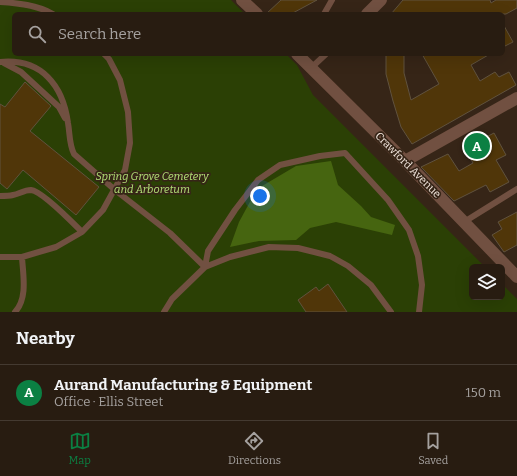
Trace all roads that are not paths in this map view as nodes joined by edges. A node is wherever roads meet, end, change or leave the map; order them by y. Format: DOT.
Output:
graph roads {
  1 [pos="242,0"];
  2 [pos="332,0"];
  3 [pos="381,0"];
  4 [pos="0,2"];
  5 [pos="50,12"];
  6 [pos="255,12"];
  7 [pos="325,12"];
  8 [pos="369,12"];
  9 [pos="106,56"];
  10 [pos="299,56"];
  11 [pos="324,56"];
  12 [pos="1,62"];
  13 [pos="311,68"];
  14 [pos="517,98"];
  15 [pos="68,124"];
  16 [pos="405,161"];
  17 [pos="517,189"];
  18 [pos="115,190"];
  19 [pos="0,196"];
  20 [pos="464,222"];
  21 [pos="82,232"];
  22 [pos="0,257"];
  23 [pos="22,257"];
  24 [pos="205,268"];
  25 [pos="517,277"];
  26 [pos="15,312"];
  27 [pos="164,312"];
  28 [pos="391,312"];
  29 [pos="419,312"];
  1 -- 6 [label="street"];
  2 -- 7 [label="lane"];
  3 -- 8 [label="street"];
  4 -- 5 [label="lane"];
  9 -- 18 [label="lane"];
  10 -- 13 [label="street, Crawford Avenue"];
  11 -- 13 [label="lane"];
  12 -- 15 [label="lane"];
  12 -- 15 [label="lane"];
  13 -- 16 [label="street, Crawford Avenue"];
  14 -- 16 [label="street"];
  15 -- 18 [label="lane"];
  16 -- 20 [label="street, Crawford Avenue"];
  17 -- 20 [label="lane"];
  18 -- 21 [label="lane"];
  18 -- 24 [label="lane"];
  19 -- 21 [label="lane"];
  20 -- 25 [label="street, Crawford Avenue"];
  21 -- 23 [label="lane"];
  22 -- 23 [label="lane"];
  23 -- 26 [label="lane"];
  24 -- 27 [label="lane"];
  24 -- 28 [label="lane"];
  24 -- 29 [label="lane"];
}
